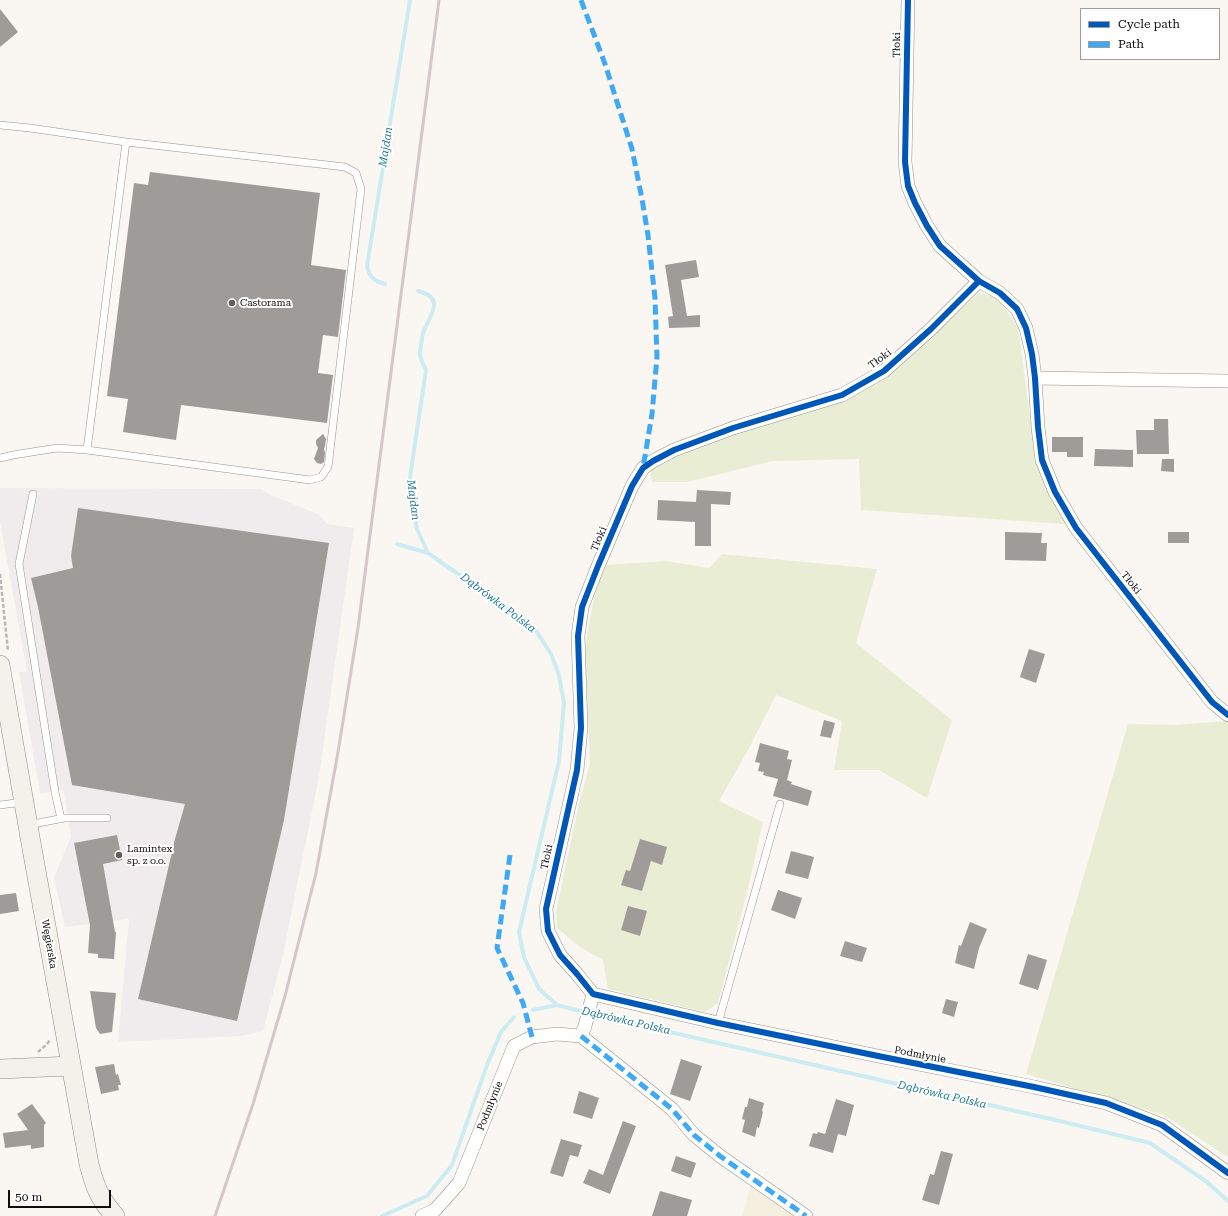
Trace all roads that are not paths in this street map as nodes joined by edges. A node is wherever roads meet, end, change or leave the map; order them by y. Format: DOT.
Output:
graph roads {
  1 [pos="908,0"];
  2 [pos="0,125"];
  3 [pos="126,142"];
  4 [pos="979,281"];
  5 [pos="1035,378"];
  6 [pos="1228,381"];
  7 [pos="87,450"];
  8 [pos="0,458"];
  9 [pos="32,494"];
  10 [pos="0,665"];
  11 [pos="1228,715"];
  12 [pos="23,802"];
  13 [pos="780,804"];
  14 [pos="0,805"];
  15 [pos="107,818"];
  16 [pos="61,819"];
  17 [pos="28,825"];
  18 [pos="592,998"];
  19 [pos="718,1023"];
  20 [pos="583,1031"];
  21 [pos="71,1066"];
  22 [pos="0,1069"];
  23 [pos="1228,1173"];
  24 [pos="115,1216"];
  25 [pos="422,1216"];
  26 [pos="806,1216"];
  1 -- 4 [label="street, Tłoki"];
  2 -- 3 [label="lane"];
  3 -- 7 [label="lane"];
  3 -- 7 [label="lane"];
  4 -- 5 [label="street, Tłoki"];
  4 -- 18 [label="street, Tłoki"];
  5 -- 6 [label="street"];
  5 -- 11 [label="street, Tłoki"];
  7 -- 8 [label="lane"];
  9 -- 16 [label="lane"];
  10 -- 12 [label="main road, Węgierska"];
  12 -- 14 [label="lane"];
  12 -- 17 [label="main road, Węgierska"];
  13 -- 19 [label="lane"];
  15 -- 16 [label="lane"];
  16 -- 17 [label="lane"];
  17 -- 21 [label="main road, Węgierska"];
  18 -- 19 [label="street, Podmłynie"];
  18 -- 20 [label="street"];
  19 -- 23 [label="street, Podmłynie"];
  20 -- 25 [label="street, Podmłynie"];
  20 -- 26 [label="street"];
  21 -- 22 [label="main road"];
  21 -- 24 [label="main road, Węgierska"];
}
